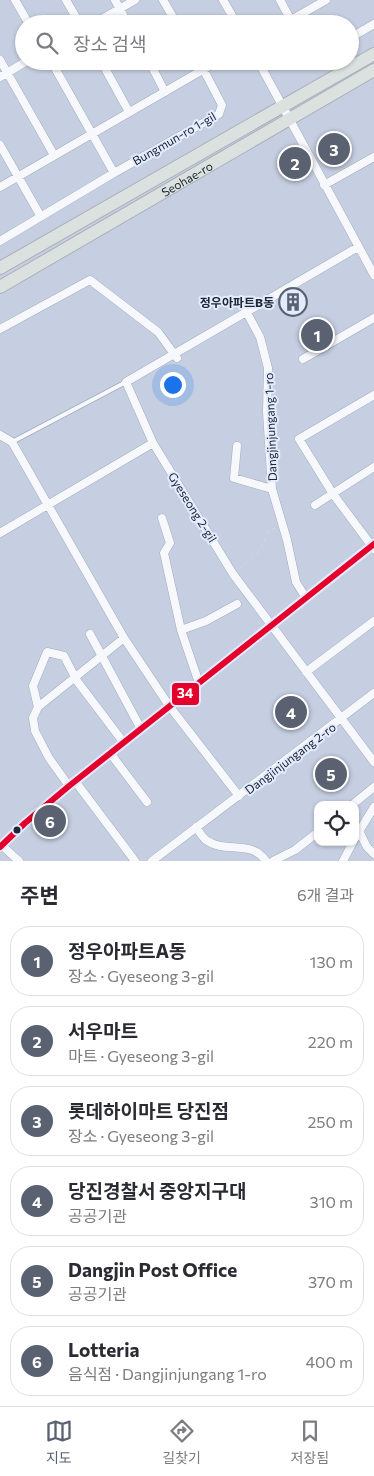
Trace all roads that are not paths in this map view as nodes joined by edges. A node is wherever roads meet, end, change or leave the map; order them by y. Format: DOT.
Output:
graph roads {
  1 [pos="15,0"];
  2 [pos="66,0"];
  3 [pos="115,0"];
  4 [pos="134,0"];
  5 [pos="163,0"];
  6 [pos="223,0"];
  7 [pos="280,0"];
  8 [pos="326,0"];
  9 [pos="120,8"];
  10 [pos="24,15"];
  11 [pos="75,15"];
  12 [pos="108,15"];
  13 [pos="124,15"];
  14 [pos="172,15"];
  15 [pos="232,15"];
  16 [pos="286,15"];
  17 [pos="301,15"];
  18 [pos="374,24"];
  19 [pos="359,33"];
  20 [pos="374,54"];
  21 [pos="0,60"];
  22 [pos="359,62"];
  23 [pos="15,68"];
  24 [pos="56,70"];
  25 [pos="106,70"];
  26 [pos="154,70"];
  27 [pos="203,70"];
  28 [pos="263,70"];
  29 [pos="346,70"];
  30 [pos="374,70"];
  31 [pos="4,75"];
  32 [pos="165,92"];
  33 [pos="282,106"];
  34 [pos="129,112"];
  35 [pos="290,120"];
  36 [pos="91,134"];
  37 [pos="0,145"];
  38 [pos="54,155"];
  39 [pos="374,157"];
  40 [pos="114,172"];
  41 [pos="18,177"];
  42 [pos="324,185"];
  43 [pos="0,187"];
  44 [pos="40,215"];
  45 [pos="0,241"];
  46 [pos="358,248"];
  47 [pos="0,268"];
  48 [pos="374,275"];
  49 [pos="0,287"];
  50 [pos="246,311"];
  51 [pos="374,318"];
  52 [pos="0,329"];
  53 [pos="175,355"];
  54 [pos="303,359"];
  55 [pos="126,382"];
  56 [pos="374,395"];
  57 [pos="0,435"];
  58 [pos="12,442"];
  59 [pos="153,443"];
  60 [pos="237,446"];
  61 [pos="374,468"];
  62 [pos="272,489"];
  63 [pos="333,494"];
  64 [pos="49,504"];
  65 [pos="314,505"];
  66 [pos="162,518"];
  67 [pos="0,532"];
  68 [pos="373,546"];
  69 [pos="306,598"];
  70 [pos="237,604"];
  71 [pos="374,621"];
  72 [pos="272,624"];
  73 [pos="181,630"];
  74 [pos="90,634"];
  75 [pos="124,638"];
  76 [pos="102,654"];
  77 [pos="306,672"];
  78 [pos="75,678"];
  79 [pos="199,683"];
  80 [pos="374,693"];
  81 [pos="38,707"];
  82 [pos="170,707"];
  83 [pos="340,719"];
  84 [pos="141,729"];
  85 [pos="124,743"];
  86 [pos="110,753"];
  87 [pos="374,762"];
  88 [pos="72,784"];
  89 [pos="374,788"];
  90 [pos="239,796"];
  91 [pos="357,801"];
  92 [pos="147,802"];
  93 [pos="374,807"];
  94 [pos="196,827"];
  95 [pos="359,831"];
  96 [pos="314,835"];
  97 [pos="359,837"];
  98 [pos="0,845"];
  99 [pos="351,846"];
  100 [pos="374,854"];
  101 [pos="20,861"];
  102 [pos="135,861"];
  103 [pos="152,861"];
  104 [pos="266,861"];
  105 [pos="273,861"];
  106 [pos="343,861"];
  1 -- 10 [label="street"];
  2 -- 11 [label="street"];
  3 -- 9 [label="street"];
  4 -- 9 [label="street"];
  5 -- 14 [label="street"];
  6 -- 15 [label="street"];
  7 -- 16 [label="street"];
  8 -- 17 [label="street"];
  9 -- 12 [label="street"];
  9 -- 13 [label="street"];
  18 -- 19 [label="street"];
  20 -- 22 [label="main road, Seohae-ro"];
  21 -- 31 [label="street"];
  23 -- 31 [label="street"];
  24 -- 36 [label="street"];
  25 -- 34 [label="street"];
  26 -- 32 [label="street"];
  27 -- 32 [label="street"];
  27 -- 40 [label="street, Bungmun-ro 1-gil"];
  28 -- 33 [label="street"];
  29 -- 33 [label="main road, Seohae-ro"];
  30 -- 35 [label="main road, Seohae-ro"];
  31 -- 38 [label="street"];
  32 -- 34 [label="street"];
  33 -- 35 [label="street"];
  33 -- 47 [label="main road, Seohae-ro"];
  34 -- 36 [label="street"];
  35 -- 42 [label="street"];
  35 -- 49 [label="main road, Seohae-ro"];
  36 -- 38 [label="street"];
  36 -- 40 [label="street"];
  37 -- 41 [label="street"];
  38 -- 41 [label="street"];
  39 -- 42 [label="street"];
  40 -- 44 [label="street, Bungmun-ro 1-gil"];
  41 -- 43 [label="street"];
  41 -- 44 [label="street"];
  42 -- 46 [label="street"];
  44 -- 45 [label="street, Bungmun-ro 1-gil"];
  46 -- 48 [label="street"];
  46 -- 50 [label="street"];
  50 -- 53 [label="street"];
  50 -- 62 [label="street, Dangjinjungang 1-ro"];
  51 -- 54 [label="street"];
  52 -- 53 [label="street"];
  53 -- 55 [label="street"];
  55 -- 58 [label="lane"];
  55 -- 59 [label="street, Gyeseong 2-gil"];
  56 -- 63 [label="street"];
  57 -- 58 [label="street"];
  58 -- 64 [label="street, Dangjinjungang 2-ro"];
  59 -- 64 [label="street"];
  59 -- 72 [label="street, Gyeseong 2-gil"];
  60 -- 62 [label="street, Dangjinjungang 1-ro"];
  61 -- 63 [label="street"];
  62 -- 69 [label="street, Dangjinjungang 1-ro"];
  63 -- 65 [label="street"];
  63 -- 68 [label="street"];
  64 -- 67 [label="street"];
  64 -- 75 [label="street, Dangjinjungang 2-ro"];
  66 -- 73 [label="street"];
  68 -- 69 [label="street"];
  69 -- 72 [label="street"];
  70 -- 73 [label="street"];
  71 -- 77 [label="street"];
  72 -- 77 [label="street, Dangjinjungang 2-ro"];
  72 -- 79 [label="street"];
  73 -- 79 [label="street"];
  74 -- 76 [label="street"];
  75 -- 76 [label="street"];
  75 -- 82 [label="street, Dangjinjungang 2-ro"];
  76 -- 78 [label="street"];
  76 -- 84 [label="street"];
  77 -- 83 [label="street, Dangjinjungang 2-ro"];
  78 -- 81 [label="street"];
  78 -- 81 [label="street"];
  78 -- 85 [label="street"];
  79 -- 82 [label="street"];
  80 -- 83 [label="street, Dangjinjungang 2-ro"];
  81 -- 88 [label="street"];
  82 -- 84 [label="street"];
  82 -- 90 [label="street, Dangjinjungang 2-ro"];
  83 -- 87 [label="street, Dangjinjungang 2-ro"];
  83 -- 90 [label="street, Dangjinjungang 2-ro"];
  84 -- 85 [label="street"];
  85 -- 86 [label="street"];
  86 -- 88 [label="street"];
  86 -- 92 [label="street"];
  88 -- 98 [label="street"];
  88 -- 102 [label="street"];
  89 -- 91 [label="street"];
  90 -- 94 [label="street, Dangjinjungang 2-ro"];
  93 -- 95 [label="street"];
  94 -- 103 [label="street, Dangjinjungang 2-ro"];
  94 -- 104 [label="street"];
  96 -- 105 [label="street"];
  97 -- 100 [label="street"];
  98 -- 101 [label="street"];
  99 -- 106 [label="street"];
}
